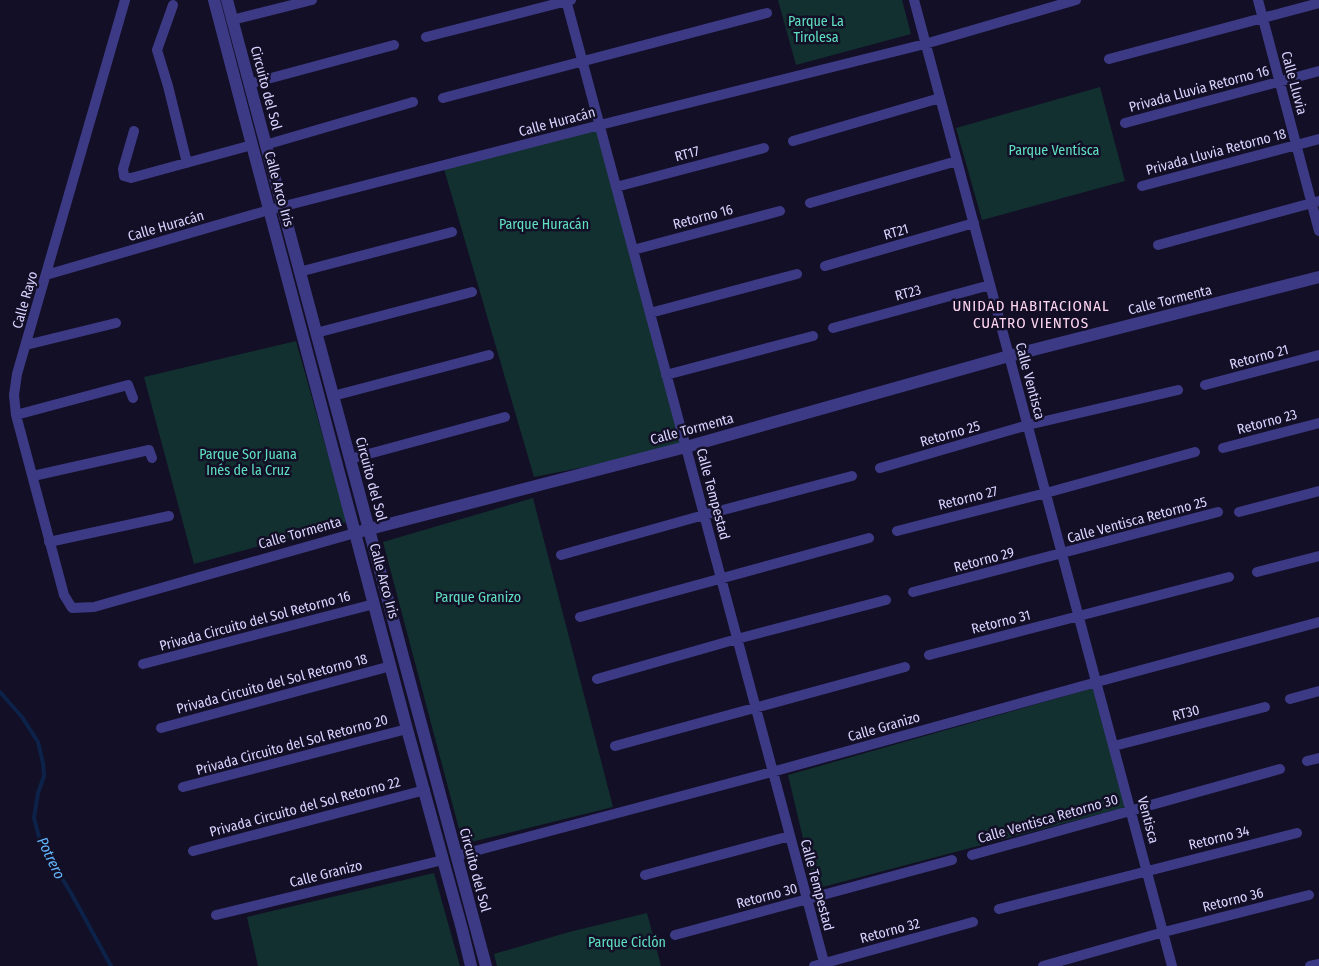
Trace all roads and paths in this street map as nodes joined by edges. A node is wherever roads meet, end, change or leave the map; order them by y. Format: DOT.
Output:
graph roads {
  1 [pos="125,0"];
  2 [pos="214,0"];
  3 [pos="227,0"];
  4 [pos="312,0"];
  5 [pos="567,0"];
  6 [pos="914,0"];
  7 [pos="1076,0"];
  8 [pos="1258,0"];
  9 [pos="1319,3"];
  10 [pos="173,5"];
  11 [pos="767,13"];
  12 [pos="1262,18"];
  13 [pos="232,20"];
  14 [pos="426,37"];
  15 [pos="925,44"];
  16 [pos="394,45"];
  17 [pos="1109,59"];
  18 [pos="583,61"];
  19 [pos="1319,71"];
  20 [pos="1279,82"];
  21 [pos="249,84"];
  22 [pos="443,98"];
  23 [pos="940,98"];
  24 [pos="414,102"];
  25 [pos="1125,122"];
  26 [pos="600,125"];
  27 [pos="134,131"];
  28 [pos="1319,139"];
  29 [pos="793,141"];
  30 [pos="265,145"];
  31 [pos="1296,145"];
  32 [pos="252,146"];
  33 [pos="764,148"];
  34 [pos="957,161"];
  35 [pos="187,163"];
  36 [pos="1142,186"];
  37 [pos="616,187"];
  38 [pos="1315,202"];
  39 [pos="810,203"];
  40 [pos="282,208"];
  41 [pos="269,210"];
  42 [pos="780,211"];
  43 [pos="974,223"];
  44 [pos="1319,231"];
  45 [pos="452,232"];
  46 [pos="1158,244"];
  47 [pos="633,250"];
  48 [pos="825,266"];
  49 [pos="300,272"];
  50 [pos="797,274"];
  51 [pos="46,275"];
  52 [pos="1319,277"];
  53 [pos="990,285"];
  54 [pos="472,292"];
  55 [pos="650,313"];
  56 [pos="116,323"];
  57 [pos="833,328"];
  58 [pos="316,333"];
  59 [pos="813,336"];
  60 [pos="26,345"];
  61 [pos="489,355"];
  62 [pos="1319,355"];
  63 [pos="1009,356"];
  64 [pos="666,375"];
  65 [pos="1205,385"];
  66 [pos="1178,390"];
  67 [pos="333,396"];
  68 [pos="133,398"];
  69 [pos="16,415"];
  70 [pos="505,417"];
  71 [pos="1319,423"];
  72 [pos="1028,426"];
  73 [pos="686,447"];
  74 [pos="1223,448"];
  75 [pos="1195,452"];
  76 [pos="152,458"];
  77 [pos="350,459"];
  78 [pos="880,468"];
  79 [pos="33,476"];
  80 [pos="852,476"];
  81 [pos="1319,491"];
  82 [pos="1046,493"];
  83 [pos="1218,512"];
  84 [pos="1239,512"];
  85 [pos="704,515"];
  86 [pos="169,516"];
  87 [pos="368,529"];
  88 [pos="897,531"];
  89 [pos="355,533"];
  90 [pos="869,538"];
  91 [pos="49,542"];
  92 [pos="1062,554"];
  93 [pos="561,555"];
  94 [pos="1319,556"];
  95 [pos="1257,572"];
  96 [pos="1228,577"];
  97 [pos="721,578"];
  98 [pos="913,592"];
  99 [pos="886,600"];
  100 [pos="374,604"];
  101 [pos="72,608"];
  102 [pos="1079,616"];
  103 [pos="580,617"];
  104 [pos="1319,622"];
  105 [pos="737,639"];
  106 [pos="929,655"];
  107 [pos="143,664"];
  108 [pos="391,666"];
  109 [pos="905,667"];
  110 [pos="597,679"];
  111 [pos="1097,682"];
  112 [pos="1319,691"];
  113 [pos="1290,699"];
  114 [pos="1265,707"];
  115 [pos="756,708"];
  116 [pos="160,728"];
  117 [pos="407,729"];
  118 [pos="615,746"];
  119 [pos="1114,746"];
  120 [pos="1319,758"];
  121 [pos="1307,762"];
  122 [pos="1280,769"];
  123 [pos="772,772"];
  124 [pos="183,787"];
  125 [pos="425,790"];
  126 [pos="1131,810"];
  127 [pos="1297,833"];
  128 [pos="790,836"];
  129 [pos="193,851"];
  130 [pos="972,855"];
  131 [pos="456,856"];
  132 [pos="443,860"];
  133 [pos="952,860"];
  134 [pos="1147,870"];
  135 [pos="646,875"];
  136 [pos="1308,895"];
  137 [pos="806,900"];
  138 [pos="998,909"];
  139 [pos="216,915"];
  140 [pos="973,922"];
  141 [pos="1164,932"];
  142 [pos="675,935"];
  143 [pos="1319,964"];
  144 [pos="821,965"];
  145 [pos="471,966"];
  146 [pos="485,966"];
  147 [pos="1043,966"];
  148 [pos="1172,966"];
  149 [pos="1310,966"];
  1 -- 51 [label="street, Calle Rayo"];
  2 -- 32 [label="street, Calle Arco Iris"];
  3 -- 13 [label="street, Circuito del Sol"];
  4 -- 13 [label="street"];
  5 -- 14 [label="street"];
  5 -- 18 [label="street, Calle Tempestad"];
  6 -- 15 [label="street, Calle Ventisca"];
  7 -- 15 [label="street, Calle Huracán"];
  8 -- 12 [label="street, Calle Lluvia"];
  9 -- 12 [label="street"];
  10 -- 35 [label="street"];
  11 -- 18 [label="street"];
  12 -- 17 [label="street"];
  12 -- 20 [label="street, Calle Lluvia"];
  13 -- 21 [label="street, Circuito del Sol"];
  15 -- 23 [label="street, Calle Ventisca"];
  15 -- 26 [label="street, Calle Huracán"];
  16 -- 21 [label="street"];
  18 -- 22 [label="street"];
  18 -- 26 [label="street, Calle Tempestad"];
  19 -- 20 [label="street, Privada Lluvia Retorno 16"];
  20 -- 25 [label="street, Privada Lluvia Retorno 16"];
  20 -- 31 [label="street, Calle Lluvia"];
  21 -- 30 [label="street, Circuito del Sol"];
  23 -- 29 [label="street"];
  23 -- 34 [label="street, Calle Ventisca"];
  24 -- 30 [label="street"];
  26 -- 37 [label="street, Calle Tempestad"];
  26 -- 40 [label="street, Calle Huracán"];
  27 -- 35 [label="street"];
  28 -- 31 [label="street, Privada Lluvia Retorno 18"];
  30 -- 40 [label="street, Circuito del Sol"];
  31 -- 36 [label="street, Privada Lluvia Retorno 18"];
  31 -- 38 [label="street, Calle Lluvia"];
  32 -- 35 [label="street"];
  32 -- 41 [label="street, Calle Arco Iris"];
  33 -- 37 [label="street, RT17"];
  34 -- 39 [label="street"];
  34 -- 43 [label="street, Calle Ventisca"];
  37 -- 47 [label="street, Calle Tempestad"];
  38 -- 44 [label="street, Calle Lluvia"];
  38 -- 46 [label="street"];
  40 -- 41 [label="street, Calle Huracán"];
  40 -- 49 [label="street, Circuito del Sol"];
  41 -- 51 [label="street, Calle Huracán"];
  41 -- 89 [label="street, Calle Arco Iris"];
  42 -- 47 [label="street, Retorno 16"];
  43 -- 48 [label="street, RT21"];
  43 -- 53 [label="street, Calle Ventisca"];
  45 -- 49 [label="street"];
  47 -- 55 [label="street, Calle Tempestad"];
  49 -- 58 [label="street, Circuito del Sol"];
  50 -- 55 [label="street"];
  51 -- 60 [label="street, Calle Rayo"];
  52 -- 63 [label="street, Calle Tormenta"];
  53 -- 57 [label="street, RT23"];
  53 -- 63 [label="street, Calle Ventisca"];
  54 -- 58 [label="street"];
  55 -- 64 [label="street, Calle Tempestad"];
  56 -- 60 [label="street"];
  58 -- 67 [label="street, Circuito del Sol"];
  59 -- 64 [label="street"];
  60 -- 69 [label="street, Calle Rayo"];
  61 -- 67 [label="street"];
  62 -- 65 [label="street, Retorno 21"];
  63 -- 72 [label="street, Calle Ventisca"];
  63 -- 73 [label="street, Calle Tormenta"];
  64 -- 73 [label="street, Calle Tempestad"];
  66 -- 72 [label="street, Retorno 25"];
  67 -- 77 [label="street, Circuito del Sol"];
  68 -- 69 [label="street"];
  69 -- 79 [label="street, Calle Rayo"];
  70 -- 77 [label="street"];
  71 -- 74 [label="street, Retorno 23"];
  72 -- 78 [label="street, Retorno 25"];
  72 -- 82 [label="street, Calle Ventisca"];
  73 -- 85 [label="street, Calle Tempestad"];
  73 -- 87 [label="street, Calle Tormenta"];
  75 -- 82 [label="street, Retorno 27"];
  76 -- 79 [label="street"];
  77 -- 87 [label="street, Circuito del Sol"];
  79 -- 91 [label="street, Calle Rayo"];
  80 -- 85 [label="street"];
  81 -- 84 [label="street"];
  82 -- 88 [label="street, Retorno 27"];
  82 -- 92 [label="street, Calle Ventisca"];
  83 -- 92 [label="street, Calle Ventisca Retorno 25"];
  85 -- 93 [label="street"];
  85 -- 97 [label="street, Calle Tempestad"];
  86 -- 91 [label="street"];
  87 -- 89 [label="street, Calle Tormenta"];
  87 -- 131 [label="street, Circuito del Sol"];
  89 -- 100 [label="street, Calle Arco Iris"];
  89 -- 101 [label="street, Calle Tormenta"];
  90 -- 97 [label="street"];
  91 -- 101 [label="street, Calle Rayo"];
  92 -- 98 [label="street, Retorno 29"];
  92 -- 102 [label="street, Calle Ventisca"];
  94 -- 95 [label="street"];
  96 -- 102 [label="street, Retorno 31"];
  97 -- 103 [label="street"];
  97 -- 105 [label="street, Calle Tempestad"];
  99 -- 105 [label="street"];
  100 -- 107 [label="street, Privada Circuito del Sol Retorno 16"];
  100 -- 108 [label="street, Calle Arco Iris"];
  102 -- 106 [label="street, Retorno 31"];
  102 -- 111 [label="street, Calle Ventisca"];
  104 -- 111 [label="street, Calle Granizo"];
  105 -- 110 [label="street"];
  105 -- 115 [label="street, Calle Tempestad"];
  108 -- 116 [label="street, Privada Circuito del Sol Retorno 18"];
  108 -- 117 [label="street, Calle Arco Iris"];
  109 -- 115 [label="street"];
  111 -- 119 [label="street, Ventisca"];
  111 -- 123 [label="street, Calle Granizo"];
  112 -- 113 [label="street"];
  114 -- 119 [label="street, RT30"];
  115 -- 118 [label="street"];
  115 -- 123 [label="street, Calle Tempestad"];
  117 -- 124 [label="street, Privada Circuito del Sol Retorno 20"];
  117 -- 125 [label="street, Calle Arco Iris"];
  119 -- 126 [label="street, Ventisca"];
  120 -- 121 [label="street"];
  122 -- 126 [label="street, Calle Ventisca Retorno 30"];
  123 -- 128 [label="street, Calle Tempestad"];
  123 -- 131 [label="street, Calle Granizo"];
  125 -- 129 [label="street, Privada Circuito del Sol Retorno 22"];
  125 -- 132 [label="street, Calle Arco Iris"];
  126 -- 130 [label="street, Calle Ventisca Retorno 30"];
  126 -- 134 [label="street, Ventisca"];
  127 -- 134 [label="street, Retorno 34"];
  128 -- 135 [label="street"];
  128 -- 137 [label="street, Calle Tempestad"];
  131 -- 146 [label="street, Circuito del Sol"];
  132 -- 139 [label="street, Calle Granizo"];
  132 -- 145 [label="street, Calle Arco Iris"];
  133 -- 137 [label="street, Retorno 30"];
  134 -- 138 [label="street, Retorno 34"];
  134 -- 141 [label="street, Ventisca"];
  136 -- 141 [label="street, Retorno 36"];
  137 -- 142 [label="street, Retorno 30"];
  137 -- 144 [label="street, Calle Tempestad"];
  140 -- 144 [label="street, Retorno 32"];
  141 -- 147 [label="street, Retorno 36"];
  141 -- 148 [label="street, Ventisca"];
  143 -- 149 [label="street"];
}
